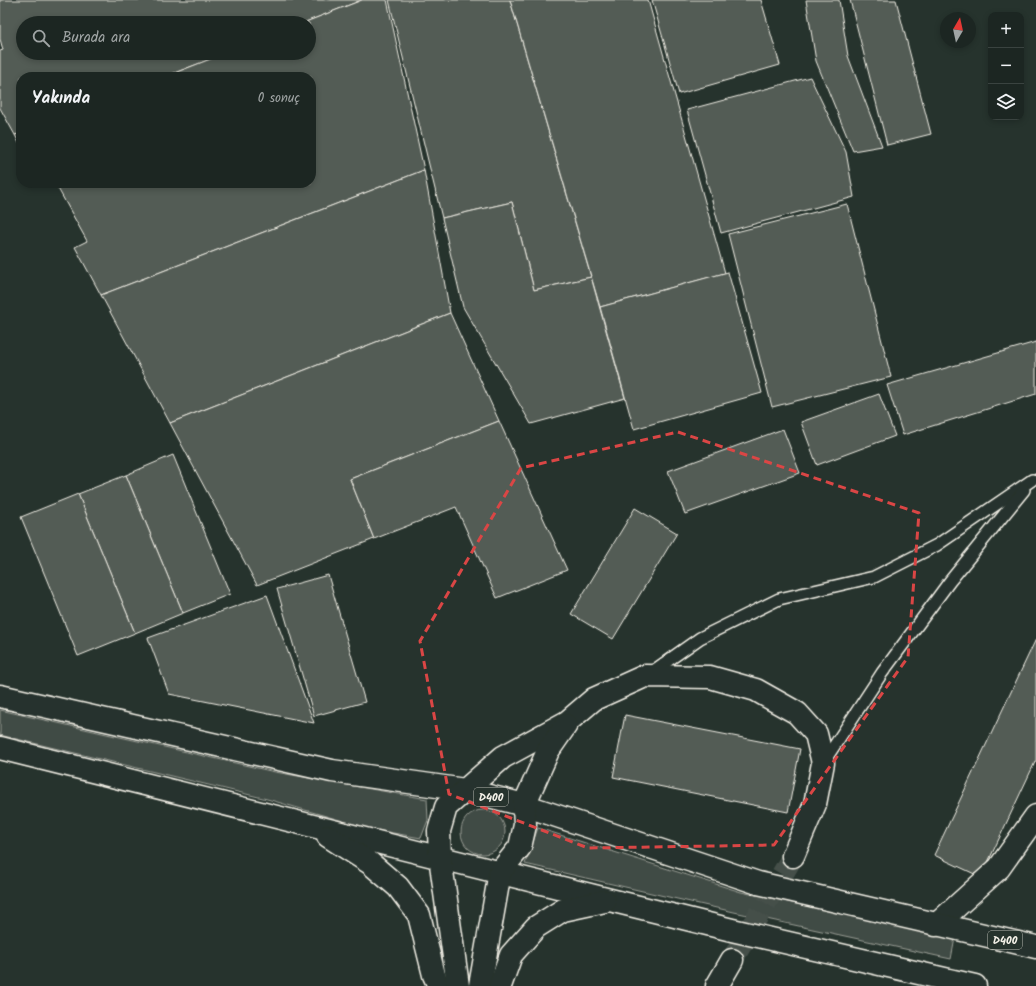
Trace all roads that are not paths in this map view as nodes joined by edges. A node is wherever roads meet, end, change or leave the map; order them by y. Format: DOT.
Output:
graph roads {
  1 [pos="1034,479"];
  2 [pos="645,676"];
  3 [pos="0,696"];
  4 [pos="567,722"];
  5 [pos="0,748"];
  6 [pos="823,763"];
  7 [pos="465,790"];
  8 [pos="524,805"];
  9 [pos="1036,816"];
  10 [pos="314,827"];
  11 [pos="793,856"];
  12 [pos="440,857"];
  13 [pos="500,872"];
  14 [pos="610,900"];
  15 [pos="936,925"];
  16 [pos="1036,947"];
  17 [pos="732,960"];
  18 [pos="439,986"];
  19 [pos="458,986"];
  20 [pos="480,986"];
  21 [pos="500,986"];
  22 [pos="716,986"];
  23 [pos="975,986"];
  1 -- 2 [label="lane"];
  1 -- 6 [label="lane"];
  2 -- 4 [label="main road"];
  2 -- 6 [label="main road"];
  3 -- 7 [label="main road, D400"];
  4 -- 7 [label="main road"];
  4 -- 8 [label="main road"];
  5 -- 10 [label="main road"];
  6 -- 11 [label="main road"];
  7 -- 8 [label="main road, D400"];
  7 -- 12 [label="main road"];
  8 -- 13 [label="main road"];
  8 -- 15 [label="main road, D400"];
  9 -- 15 [label="main road"];
  10 -- 12 [label="main road"];
  10 -- 18 [label="main road"];
  12 -- 13 [label="main road"];
  12 -- 19 [label="main road"];
  13 -- 14 [label="main road"];
  13 -- 20 [label="main road"];
  14 -- 21 [label="main road"];
  14 -- 23 [label="main road"];
  15 -- 16 [label="main road, D400"];
  17 -- 22 [label="main road"];
}
